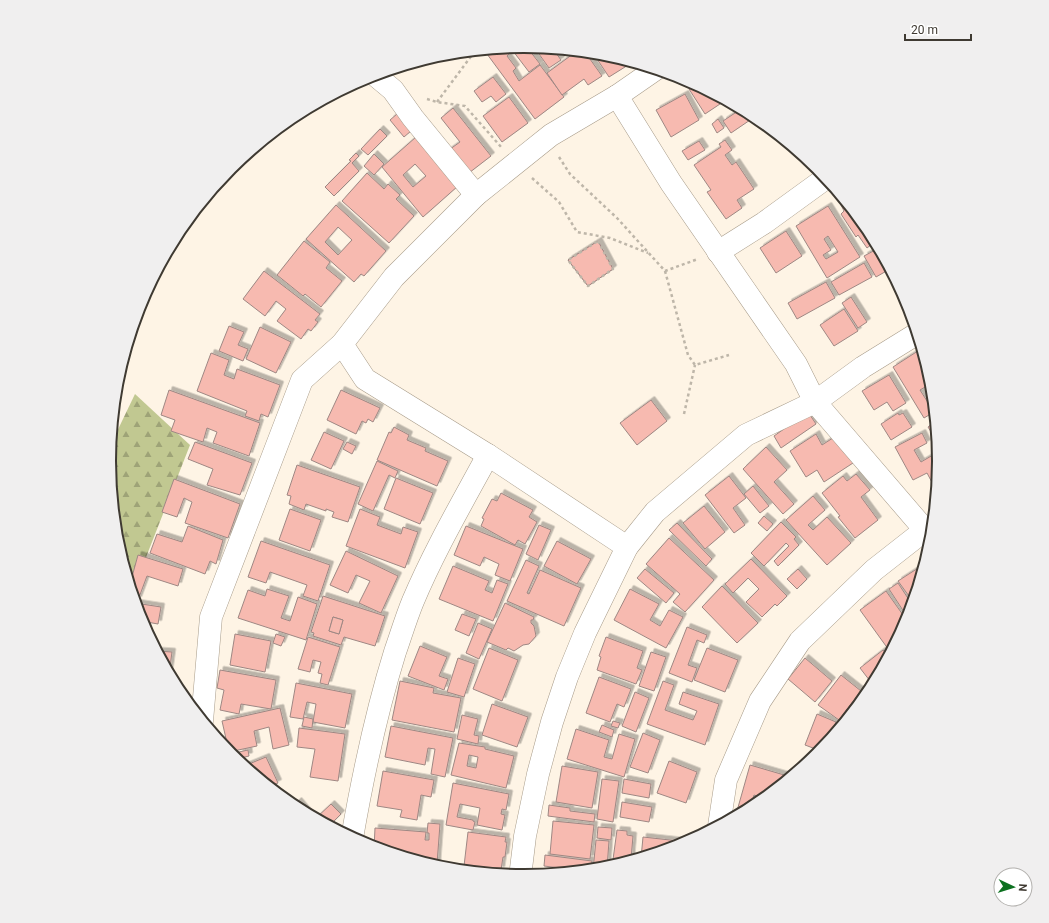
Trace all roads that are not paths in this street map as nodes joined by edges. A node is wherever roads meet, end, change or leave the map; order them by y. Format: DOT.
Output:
graph roads {
  1 [pos="650,73"];
  2 [pos="380,80"];
  3 [pos="617,96"];
  4 [pos="821,181"];
  5 [pos="476,195"];
  6 [pos="718,252"];
  7 [pos="913,336"];
  8 [pos="342,344"];
  9 [pos="815,402"];
  10 [pos="488,455"];
  11 [pos="928,527"];
  12 [pos="927,529"];
  13 [pos="627,547"];
  14 [pos="203,713"];
  15 [pos="721,819"];
  16 [pos="353,832"];
  17 [pos="521,870"];
  1 -- 3 [label="street"];
  2 -- 5 [label="street"];
  3 -- 5 [label="street"];
  3 -- 6 [label="street"];
  4 -- 6 [label="street"];
  5 -- 8 [label="street"];
  6 -- 9 [label="street"];
  7 -- 9 [label="street"];
  8 -- 10 [label="street"];
  8 -- 14 [label="street"];
  9 -- 11 [label="street"];
  9 -- 13 [label="street"];
  10 -- 13 [label="street"];
  10 -- 16 [label="street"];
  12 -- 15 [label="street"];
  13 -- 17 [label="street"];
}
